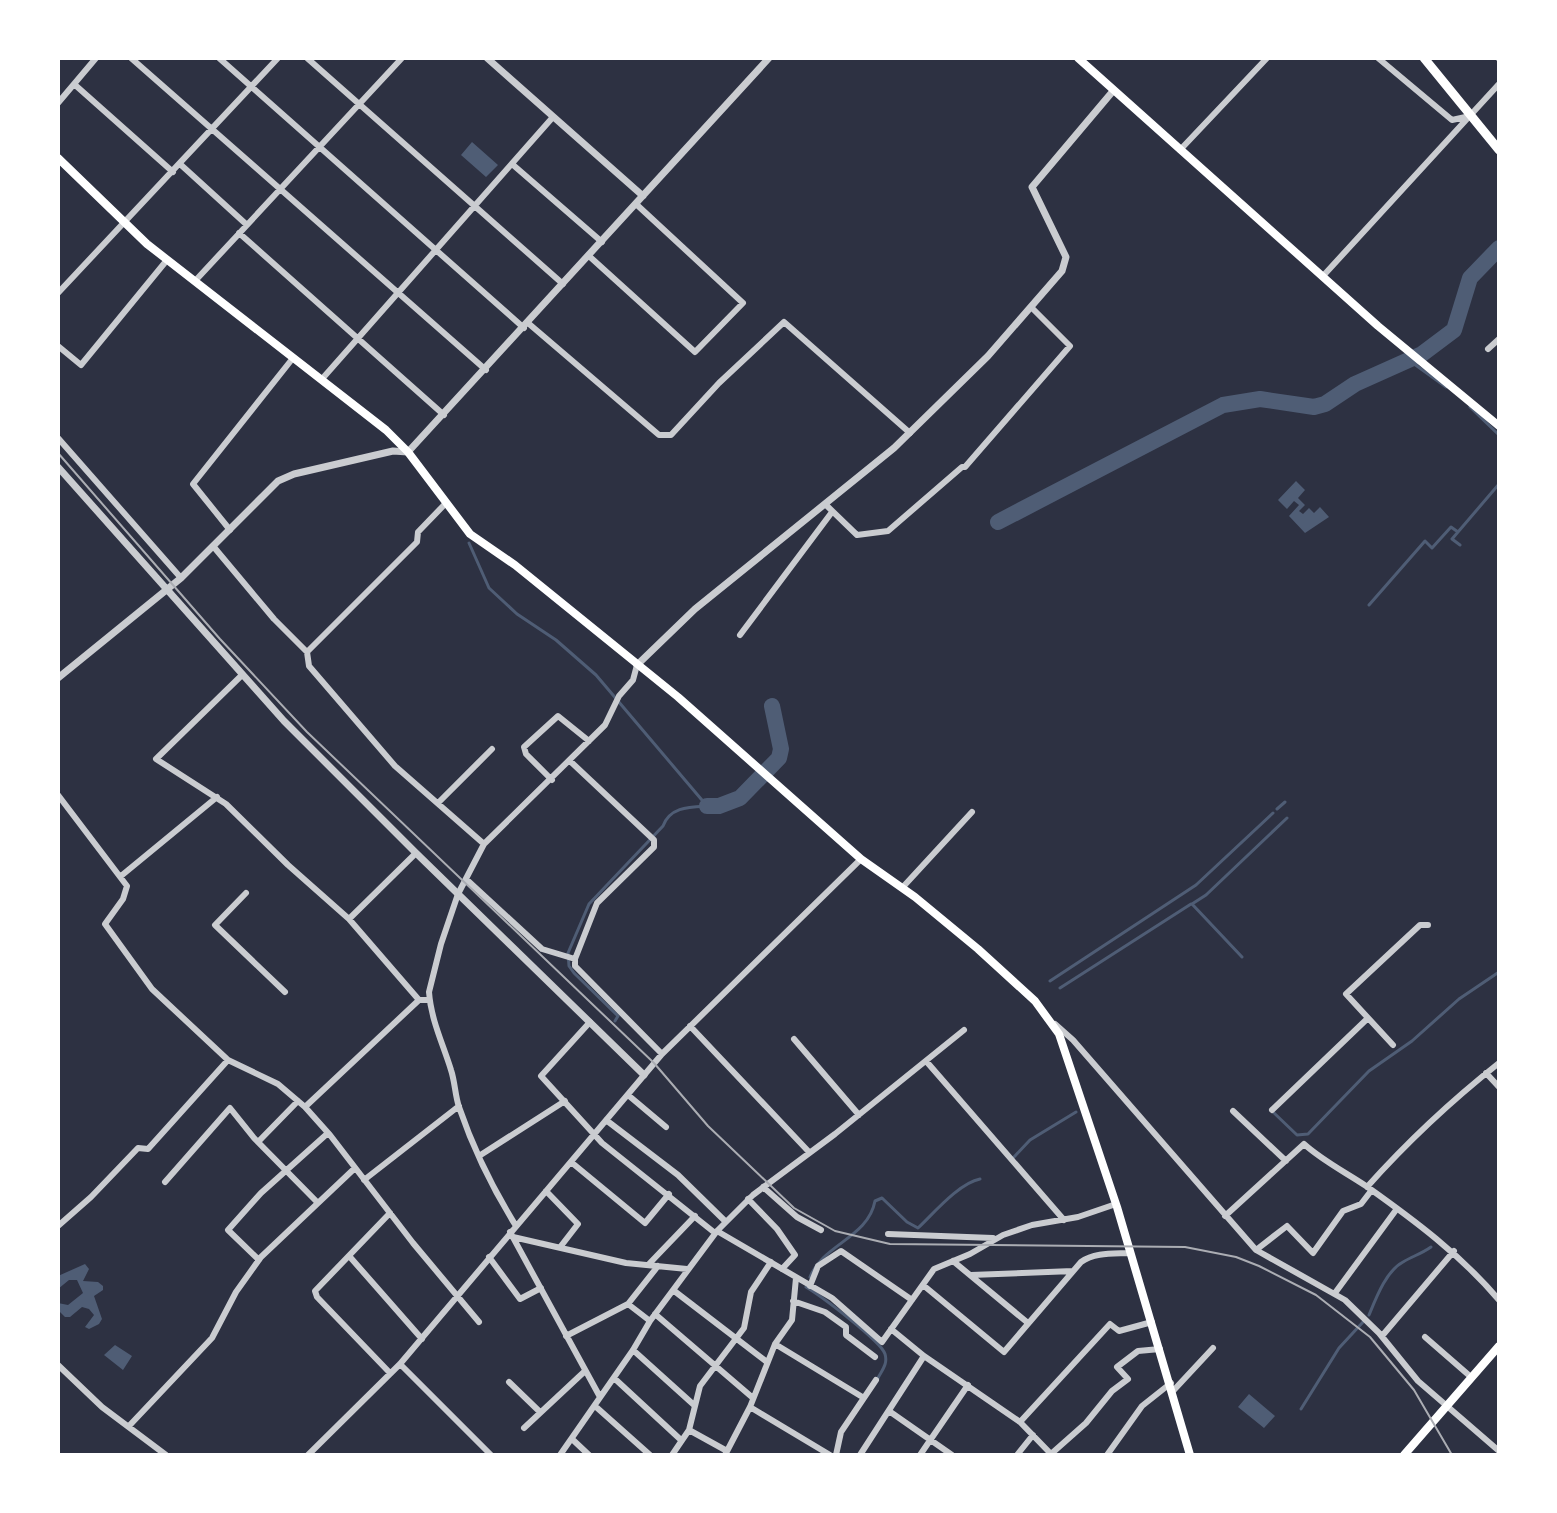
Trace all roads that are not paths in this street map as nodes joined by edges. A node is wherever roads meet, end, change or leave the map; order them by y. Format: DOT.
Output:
graph roads {
  1 [pos="96,58"];
  2 [pos="131,58"];
  3 [pos="219,58"];
  4 [pos="278,58"];
  5 [pos="307,58"];
  6 [pos="487,58"];
  7 [pos="769,58"];
  8 [pos="1078,58"];
  9 [pos="1267,58"];
  10 [pos="1378,58"];
  11 [pos="1424,58"];
  12 [pos="399,59"];
  13 [pos="74,84"];
  14 [pos="1499,84"];
  15 [pos="251,87"];
  16 [pos="1113,91"];
  17 [pos="58,103"];
  18 [pos="360,104"];
  19 [pos="1470,116"];
  20 [pos="553,117"];
  21 [pos="212,129"];
  22 [pos="320,147"];
  23 [pos="1180,150"];
  24 [pos="1499,150"];
  25 [pos="58,158"];
  26 [pos="180,164"];
  27 [pos="512,164"];
  28 [pos="173,172"];
  29 [pos="281,189"];
  30 [pos="643,196"];
  31 [pos="636,204"];
  32 [pos="475,206"];
  33 [pos="123,224"];
  34 [pos="247,225"];
  35 [pos="239,233"];
  36 [pos="602,242"];
  37 [pos="436,250"];
  38 [pos="589,256"];
  39 [pos="167,260"];
  40 [pos="1323,276"];
  41 [pos="195,281"];
  42 [pos="563,284"];
  43 [pos="58,293"];
  44 [pos="398,293"];
  45 [pos="1031,307"];
  46 [pos="526,325"];
  47 [pos="358,338"];
  48 [pos="1499,339"];
  49 [pos="58,346"];
  50 [pos="1488,349"];
  51 [pos="293,358"];
  52 [pos="486,370"];
  53 [pos="322,379"];
  54 [pos="444,415"];
  55 [pos="1499,426"];
  56 [pos="910,433"];
  57 [pos="58,438"];
  58 [pos="408,452"];
  59 [pos="58,467"];
  60 [pos="445,504"];
  61 [pos="825,504"];
  62 [pos="832,512"];
  63 [pos="230,530"];
  64 [pos="213,546"];
  65 [pos="181,578"];
  66 [pos="167,589"];
  67 [pos="740,635"];
  68 [pos="307,652"];
  69 [pos="637,665"];
  70 [pos="242,675"];
  71 [pos="58,678"];
  72 [pos="589,741"];
  73 [pos="492,749"];
  74 [pos="570,761"];
  75 [pos="552,780"];
  76 [pos="58,795"];
  77 [pos="217,797"];
  78 [pos="438,803"];
  79 [pos="972,812"];
  80 [pos="484,844"];
  81 [pos="416,853"];
  82 [pos="861,859"];
  83 [pos="121,876"];
  84 [pos="466,879"];
  85 [pos="902,888"];
  86 [pos="246,893"];
  87 [pos="458,894"];
  88 [pos="349,919"];
  89 [pos="1428,925"];
  90 [pos="569,957"];
  91 [pos="285,992"];
  92 [pos="419,1000"];
  93 [pos="429,1000"];
  94 [pos="1368,1018"];
  95 [pos="590,1022"];
  96 [pos="1052,1023"];
  97 [pos="690,1026"];
  98 [pos="964,1030"];
  99 [pos="794,1039"];
  100 [pos="1393,1045"];
  101 [pos="662,1054"];
  102 [pos="228,1060"];
  103 [pos="926,1061"];
  104 [pos="1499,1063"];
  105 [pos="1486,1073"];
  106 [pos="644,1075"];
  107 [pos="1499,1087"];
  108 [pos="628,1095"];
  109 [pos="298,1101"];
  110 [pos="565,1101"];
  111 [pos="459,1106"];
  112 [pos="305,1107"];
  113 [pos="1272,1110"];
  114 [pos="1233,1111"];
  115 [pos="859,1115"];
  116 [pos="606,1120"];
  117 [pos="666,1127"];
  118 [pos="328,1133"];
  119 [pos="594,1134"];
  120 [pos="258,1142"];
  121 [pos="809,1152"];
  122 [pos="479,1156"];
  123 [pos="1286,1161"];
  124 [pos="571,1162"];
  125 [pos="355,1168"];
  126 [pos="286,1171"];
  127 [pos="364,1180"];
  128 [pos="165,1182"];
  129 [pos="763,1187"];
  130 [pos="1369,1189"];
  131 [pos="546,1191"];
  132 [pos="669,1194"];
  133 [pos="748,1199"];
  134 [pos="318,1203"];
  135 [pos="1116,1204"];
  136 [pos="58,1210"];
  137 [pos="1396,1210"];
  138 [pos="390,1213"];
  139 [pos="695,1216"];
  140 [pos="1225,1216"];
  141 [pos="67,1218"];
  142 [pos="1064,1220"];
  143 [pos="726,1222"];
  144 [pos="58,1226"];
  145 [pos="516,1226"];
  146 [pos="821,1230"];
  147 [pos="716,1232"];
  148 [pos="512,1234"];
  149 [pos="888,1234"];
  150 [pos="995,1238"];
  151 [pos="561,1246"];
  152 [pos="1256,1250"];
  153 [pos="1454,1251"];
  154 [pos="1131,1253"];
  155 [pos="350,1257"];
  156 [pos="489,1257"];
  157 [pos="259,1260"];
  158 [pos="953,1261"];
  159 [pos="771,1262"];
  160 [pos="648,1265"];
  161 [pos="658,1266"];
  162 [pos="687,1269"];
  163 [pos="782,1269"];
  164 [pos="1073,1271"];
  165 [pos="971,1275"];
  166 [pos="796,1278"];
  167 [pos="923,1285"];
  168 [pos="810,1286"];
  169 [pos="541,1288"];
  170 [pos="673,1290"];
  171 [pos="1335,1293"];
  172 [pos="456,1296"];
  173 [pos="912,1300"];
  174 [pos="1499,1300"];
  175 [pos="793,1301"];
  176 [pos="628,1304"];
  177 [pos="655,1314"];
  178 [pos="650,1321"];
  179 [pos="479,1322"];
  180 [pos="1152,1322"];
  181 [pos="1028,1323"];
  182 [pos="891,1329"];
  183 [pos="566,1336"];
  184 [pos="1382,1336"];
  185 [pos="1425,1337"];
  186 [pos="738,1338"];
  187 [pos="422,1339"];
  188 [pos="775,1344"];
  189 [pos="1499,1346"];
  190 [pos="1160,1348"];
  191 [pos="1213,1348"];
  192 [pos="633,1350"];
  193 [pos="924,1356"];
  194 [pos="875,1357"];
  195 [pos="767,1362"];
  196 [pos="400,1364"];
  197 [pos="58,1365"];
  198 [pos="716,1369"];
  199 [pos="585,1371"];
  200 [pos="390,1373"];
  201 [pos="1471,1377"];
  202 [pos="614,1378"];
  203 [pos="876,1380"];
  204 [pos="509,1382"];
  205 [pos="968,1385"];
  206 [pos="1172,1387"];
  207 [pos="600,1397"];
  208 [pos="753,1398"];
  209 [pos="864,1398"];
  210 [pos="694,1405"];
  211 [pos="595,1406"];
  212 [pos="1447,1406"];
  213 [pos="750,1407"];
  214 [pos="889,1411"];
  215 [pos="540,1412"];
  216 [pos="1020,1422"];
  217 [pos="129,1426"];
  218 [pos="524,1428"];
  219 [pos="689,1430"];
  220 [pos="1033,1435"];
  221 [pos="572,1439"];
  222 [pos="681,1440"];
  223 [pos="931,1440"];
  224 [pos="1499,1451"];
  225 [pos="726,1453"];
  226 [pos="1052,1454"];
  227 [pos="1110,1454"];
  228 [pos="166,1455"];
  229 [pos="308,1455"];
  230 [pos="491,1455"];
  231 [pos="560,1455"];
  232 [pos="589,1455"];
  233 [pos="650,1455"];
  234 [pos="672,1455"];
  235 [pos="830,1455"];
  236 [pos="836,1455"];
  237 [pos="860,1455"];
  238 [pos="920,1455"];
  239 [pos="952,1455"];
  240 [pos="1017,1455"];
  241 [pos="1190,1455"];
  242 [pos="1404,1455"];
  1 -- 13 [label="street"];
  2 -- 21 [label="street"];
  3 -- 15 [label="street"];
  4 -- 15 [label="street"];
  5 -- 18 [label="street"];
  6 -- 20 [label="street"];
  7 -- 30 [label="street"];
  8 -- 16 [label="main road"];
  9 -- 23 [label="street"];
  10 -- 19 [label="street"];
  11 -- 19 [label="main road"];
  12 -- 18 [label="street"];
  13 -- 17 [label="street"];
  13 -- 28 [label="street"];
  14 -- 19 [label="street"];
  15 -- 21 [label="street"];
  15 -- 22 [label="street"];
  16 -- 23 [label="main road"];
  16 -- 45 [label="street"];
  18 -- 22 [label="street"];
  18 -- 32 [label="street"];
  19 -- 24 [label="main road"];
  19 -- 40 [label="street"];
  20 -- 27 [label="street"];
  20 -- 30 [label="street"];
  21 -- 26 [label="street"];
  21 -- 29 [label="street"];
  22 -- 29 [label="street"];
  22 -- 37 [label="street"];
  23 -- 40 [label="main road"];
  25 -- 33 [label="main road"];
  26 -- 28 [label="street"];
  26 -- 34 [label="street"];
  27 -- 32 [label="street"];
  27 -- 36 [label="street"];
  28 -- 33 [label="street"];
  29 -- 34 [label="street"];
  29 -- 44 [label="street"];
  30 -- 31 [label="street"];
  31 -- 36 [label="street"];
  31 -- 38 [label="street"];
  32 -- 37 [label="street"];
  32 -- 42 [label="street"];
  33 -- 39 [label="main road"];
  33 -- 43 [label="street"];
  34 -- 35 [label="street"];
  35 -- 41 [label="street"];
  35 -- 47 [label="street"];
  36 -- 38 [label="street"];
  37 -- 44 [label="street"];
  37 -- 46 [label="street"];
  38 -- 42 [label="street"];
  39 -- 41 [label="main road"];
  39 -- 49 [label="street"];
  40 -- 55 [label="main road"];
  41 -- 51 [label="main road"];
  42 -- 46 [label="street"];
  44 -- 47 [label="street"];
  44 -- 52 [label="street"];
  45 -- 56 [label="street"];
  45 -- 62 [label="street"];
  46 -- 52 [label="street"];
  46 -- 56 [label="street"];
  47 -- 53 [label="street"];
  47 -- 54 [label="street"];
  48 -- 50 [label="street"];
  51 -- 53 [label="main road"];
  51 -- 63 [label="street"];
  52 -- 54 [label="street"];
  53 -- 58 [label="main road"];
  54 -- 58 [label="street"];
  56 -- 61 [label="street"];
  57 -- 65 [label="street"];
  58 -- 60 [label="main road"];
  58 -- 63 [label="street"];
  59 -- 66 [label="street"];
  60 -- 68 [label="street"];
  60 -- 69 [label="main road"];
  61 -- 62 [label="street"];
  61 -- 69 [label="street"];
  62 -- 67 [label="street"];
  63 -- 64 [label="street"];
  64 -- 65 [label="street"];
  64 -- 68 [label="street"];
  65 -- 66 [label="street"];
  66 -- 70 [label="street"];
  66 -- 71 [label="street"];
  68 -- 78 [label="street"];
  69 -- 72 [label="street"];
  69 -- 82 [label="main road"];
  70 -- 77 [label="street"];
  70 -- 81 [label="street"];
  72 -- 74 [label="street"];
  72 -- 75 [label="street"];
  73 -- 78 [label="street"];
  74 -- 75 [label="street"];
  74 -- 90 [label="street"];
  75 -- 80 [label="street"];
  76 -- 83 [label="street"];
  77 -- 83 [label="street"];
  77 -- 88 [label="street"];
  78 -- 80 [label="street"];
  79 -- 85 [label="street"];
  80 -- 84 [label="street"];
  81 -- 87 [label="street"];
  81 -- 88 [label="street"];
  82 -- 85 [label="main road"];
  82 -- 97 [label="street"];
  83 -- 102 [label="street"];
  84 -- 87 [label="street"];
  84 -- 90 [label="street"];
  85 -- 96 [label="main road"];
  86 -- 91 [label="street"];
  87 -- 93 [label="street"];
  87 -- 95 [label="street"];
  88 -- 92 [label="street"];
  89 -- 94 [label="street"];
  90 -- 101 [label="street"];
  92 -- 93 [label="street"];
  92 -- 112 [label="street"];
  93 -- 111 [label="street"];
  94 -- 100 [label="street"];
  94 -- 113 [label="street"];
  95 -- 106 [label="street"];
  95 -- 110 [label="street"];
  96 -- 135 [label="main road"];
  96 -- 140 [label="street"];
  97 -- 101 [label="street"];
  97 -- 121 [label="street"];
  98 -- 103 [label="street"];
  99 -- 115 [label="street"];
  101 -- 106 [label="street"];
  102 -- 109 [label="street"];
  102 -- 141 [label="street"];
  103 -- 115 [label="street"];
  103 -- 142 [label="street"];
  104 -- 105 [label="street"];
  105 -- 107 [label="street"];
  105 -- 130 [label="street"];
  106 -- 108 [label="street"];
  108 -- 116 [label="street"];
  108 -- 117 [label="street"];
  109 -- 112 [label="street"];
  109 -- 120 [label="street"];
  110 -- 119 [label="street"];
  110 -- 122 [label="street"];
  111 -- 122 [label="street"];
  111 -- 127 [label="street"];
  112 -- 118 [label="street"];
  114 -- 123 [label="street"];
  115 -- 121 [label="street"];
  116 -- 119 [label="street"];
  116 -- 143 [label="street"];
  118 -- 125 [label="street"];
  118 -- 126 [label="street"];
  119 -- 124 [label="street"];
  119 -- 132 [label="street"];
  120 -- 126 [label="street"];
  120 -- 128 [label="street"];
  121 -- 129 [label="street"];
  122 -- 145 [label="street"];
  123 -- 130 [label="street"];
  123 -- 140 [label="street"];
  124 -- 131 [label="street"];
  124 -- 132 [label="street"];
  125 -- 127 [label="street"];
  125 -- 134 [label="street"];
  126 -- 134 [label="street"];
  126 -- 157 [label="street"];
  127 -- 138 [label="street"];
  129 -- 133 [label="street"];
  129 -- 146 [label="street"];
  130 -- 137 [label="street"];
  130 -- 152 [label="street"];
  131 -- 145 [label="street"];
  131 -- 151 [label="street"];
  132 -- 139 [label="street"];
  133 -- 143 [label="street"];
  133 -- 163 [label="street"];
  134 -- 157 [label="street"];
  135 -- 142 [label="street"];
  135 -- 154 [label="main road"];
  136 -- 141 [label="street"];
  137 -- 153 [label="street"];
  137 -- 171 [label="street"];
  138 -- 155 [label="street"];
  138 -- 172 [label="street"];
  139 -- 147 [label="street"];
  139 -- 160 [label="street"];
  140 -- 152 [label="street"];
  141 -- 144 [label="street"];
  142 -- 150 [label="street"];
  143 -- 147 [label="street"];
  145 -- 148 [label="street"];
  147 -- 159 [label="street"];
  147 -- 162 [label="street"];
  148 -- 151 [label="street"];
  148 -- 156 [label="street"];
  148 -- 169 [label="street"];
  149 -- 150 [label="street"];
  150 -- 158 [label="street"];
  151 -- 160 [label="street"];
  152 -- 171 [label="street"];
  153 -- 174 [label="street"];
  153 -- 184 [label="street"];
  154 -- 164 [label="street"];
  154 -- 180 [label="main road"];
  155 -- 187 [label="street"];
  155 -- 200 [label="street"];
  156 -- 169 [label="street"];
  156 -- 172 [label="street"];
  157 -- 217 [label="street"];
  158 -- 165 [label="street"];
  158 -- 167 [label="street"];
  159 -- 163 [label="street"];
  159 -- 186 [label="street"];
  160 -- 161 [label="street"];
  161 -- 162 [label="street"];
  161 -- 176 [label="street"];
  162 -- 170 [label="street"];
  163 -- 166 [label="street"];
  164 -- 165 [label="street"];
  164 -- 181 [label="street"];
  165 -- 181 [label="street"];
  166 -- 168 [label="street"];
  166 -- 175 [label="street"];
  167 -- 173 [label="street"];
  167 -- 181 [label="street"];
  168 -- 173 [label="street"];
  168 -- 182 [label="street"];
  169 -- 183 [label="street"];
  170 -- 177 [label="street"];
  170 -- 186 [label="street"];
  171 -- 184 [label="street"];
  172 -- 179 [label="street"];
  172 -- 187 [label="street"];
  173 -- 182 [label="street"];
  175 -- 188 [label="street"];
  175 -- 194 [label="street"];
  176 -- 178 [label="street"];
  176 -- 183 [label="street"];
  177 -- 178 [label="street"];
  177 -- 198 [label="street"];
  178 -- 192 [label="street"];
  180 -- 190 [label="main road"];
  180 -- 216 [label="street"];
  182 -- 193 [label="street"];
  183 -- 199 [label="street"];
  184 -- 212 [label="street"];
  185 -- 201 [label="street"];
  186 -- 195 [label="street"];
  186 -- 198 [label="street"];
  187 -- 196 [label="street"];
  188 -- 195 [label="street"];
  188 -- 209 [label="street"];
  189 -- 201 [label="main road"];
  190 -- 206 [label="main road"];
  190 -- 226 [label="street"];
  191 -- 206 [label="street"];
  192 -- 202 [label="street"];
  192 -- 210 [label="street"];
  193 -- 205 [label="street"];
  193 -- 214 [label="street"];
  195 -- 208 [label="street"];
  196 -- 200 [label="street"];
  196 -- 230 [label="street"];
  197 -- 217 [label="street"];
  198 -- 208 [label="street"];
  198 -- 210 [label="street"];
  199 -- 207 [label="street"];
  199 -- 215 [label="street"];
  200 -- 229 [label="street"];
  201 -- 212 [label="main road"];
  202 -- 207 [label="street"];
  202 -- 222 [label="street"];
  203 -- 209 [label="street"];
  204 -- 215 [label="street"];
  205 -- 216 [label="street"];
  205 -- 223 [label="street"];
  206 -- 227 [label="street"];
  206 -- 241 [label="main road"];
  207 -- 211 [label="street"];
  208 -- 213 [label="street"];
  209 -- 236 [label="street"];
  210 -- 219 [label="street"];
  211 -- 221 [label="street"];
  211 -- 233 [label="street"];
  212 -- 224 [label="street"];
  212 -- 242 [label="main road"];
  213 -- 225 [label="street"];
  213 -- 235 [label="street"];
  214 -- 223 [label="street"];
  214 -- 237 [label="street"];
  215 -- 218 [label="street"];
  216 -- 220 [label="street"];
  217 -- 228 [label="street"];
  219 -- 222 [label="street"];
  219 -- 225 [label="street"];
  220 -- 226 [label="street"];
  220 -- 240 [label="street"];
  221 -- 231 [label="street"];
  221 -- 232 [label="street"];
  222 -- 234 [label="street"];
  223 -- 238 [label="street"];
  223 -- 239 [label="street"];
}
